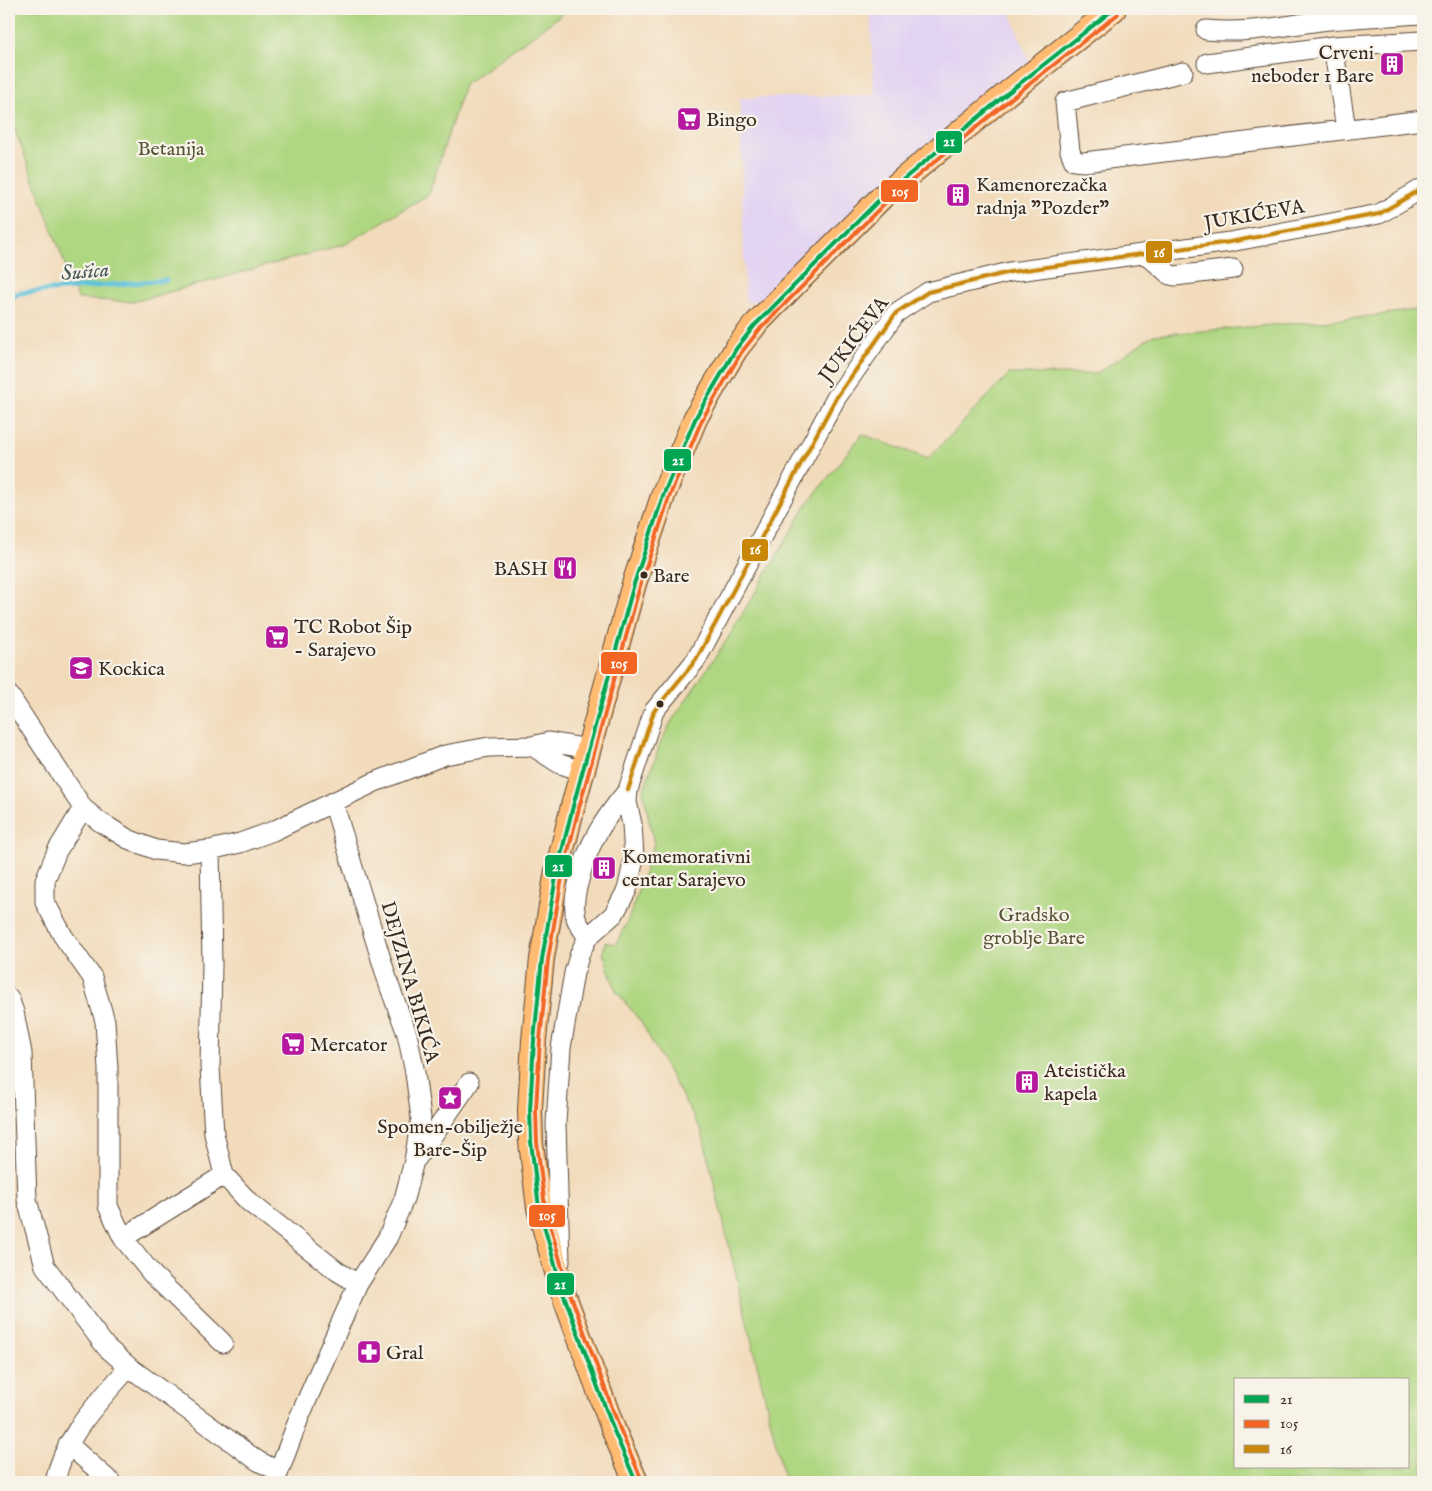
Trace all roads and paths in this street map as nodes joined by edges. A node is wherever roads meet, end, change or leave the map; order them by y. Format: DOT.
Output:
graph roads {
  1 [pos="1114,9"];
  2 [pos="1423,14"];
  3 [pos="1206,30"];
  4 [pos="1423,42"];
  5 [pos="1333,46"];
  6 [pos="1207,62"];
  7 [pos="1182,72"];
  8 [pos="1423,120"];
  9 [pos="1346,129"];
  10 [pos="1423,188"];
  11 [pos="1146,254"];
  12 [pos="1232,269"];
  13 [pos="9,695"];
  14 [pos="586,760"];
  15 [pos="628,790"];
  16 [pos="333,802"];
  17 [pos="83,808"];
  18 [pos="210,850"];
  19 [pos="588,937"];
  20 [pos="9,998"];
  21 [pos="469,1083"];
  22 [pos="414,1162"];
  23 [pos="224,1175"];
  24 [pos="123,1238"];
  25 [pos="358,1284"];
  26 [pos="562,1290"];
  27 [pos="223,1343"];
  28 [pos="129,1367"];
  29 [pos="68,1444"];
  30 [pos="277,1477"];
  31 [pos="55,1482"];
  32 [pos="111,1482"];
  33 [pos="636,1482"];
  1 -- 14 [label="main road"];
  2 -- 3 [label="street"];
  4 -- 5 [label="street"];
  5 -- 6 [label="street"];
  5 -- 9 [label="street"];
  7 -- 9 [label="street"];
  8 -- 9 [label="street"];
  10 -- 11 [label="street, JUKIĆEVA"];
  11 -- 12 [label="street"];
  11 -- 15 [label="street, JUKIĆEVA"];
  13 -- 17 [label="street"];
  14 -- 16 [label="street"];
  14 -- 26 [label="main road"];
  15 -- 19 [label="street, JUKIĆEVA"];
  15 -- 19 [label="street, JUKIĆEVA"];
  16 -- 18 [label="street"];
  16 -- 22 [label="street, DEJZINA BIKIĆA"];
  17 -- 18 [label="street"];
  17 -- 24 [label="street"];
  18 -- 23 [label="street"];
  19 -- 26 [label="street, JUKIĆEVA"];
  20 -- 28 [label="street, DEJZINA BIKIĆA"];
  21 -- 22 [label="street"];
  22 -- 25 [label="street, DEJZINA BIKIĆA"];
  23 -- 24 [label="street"];
  23 -- 25 [label="street"];
  24 -- 27 [label="street"];
  25 -- 30 [label="street, DEJZINA BIKIĆA"];
  26 -- 33 [label="main road"];
  28 -- 29 [label="street"];
  28 -- 30 [label="street, DEJZINA BIKIĆA"];
  29 -- 31 [label="street"];
  29 -- 32 [label="street"];
}
